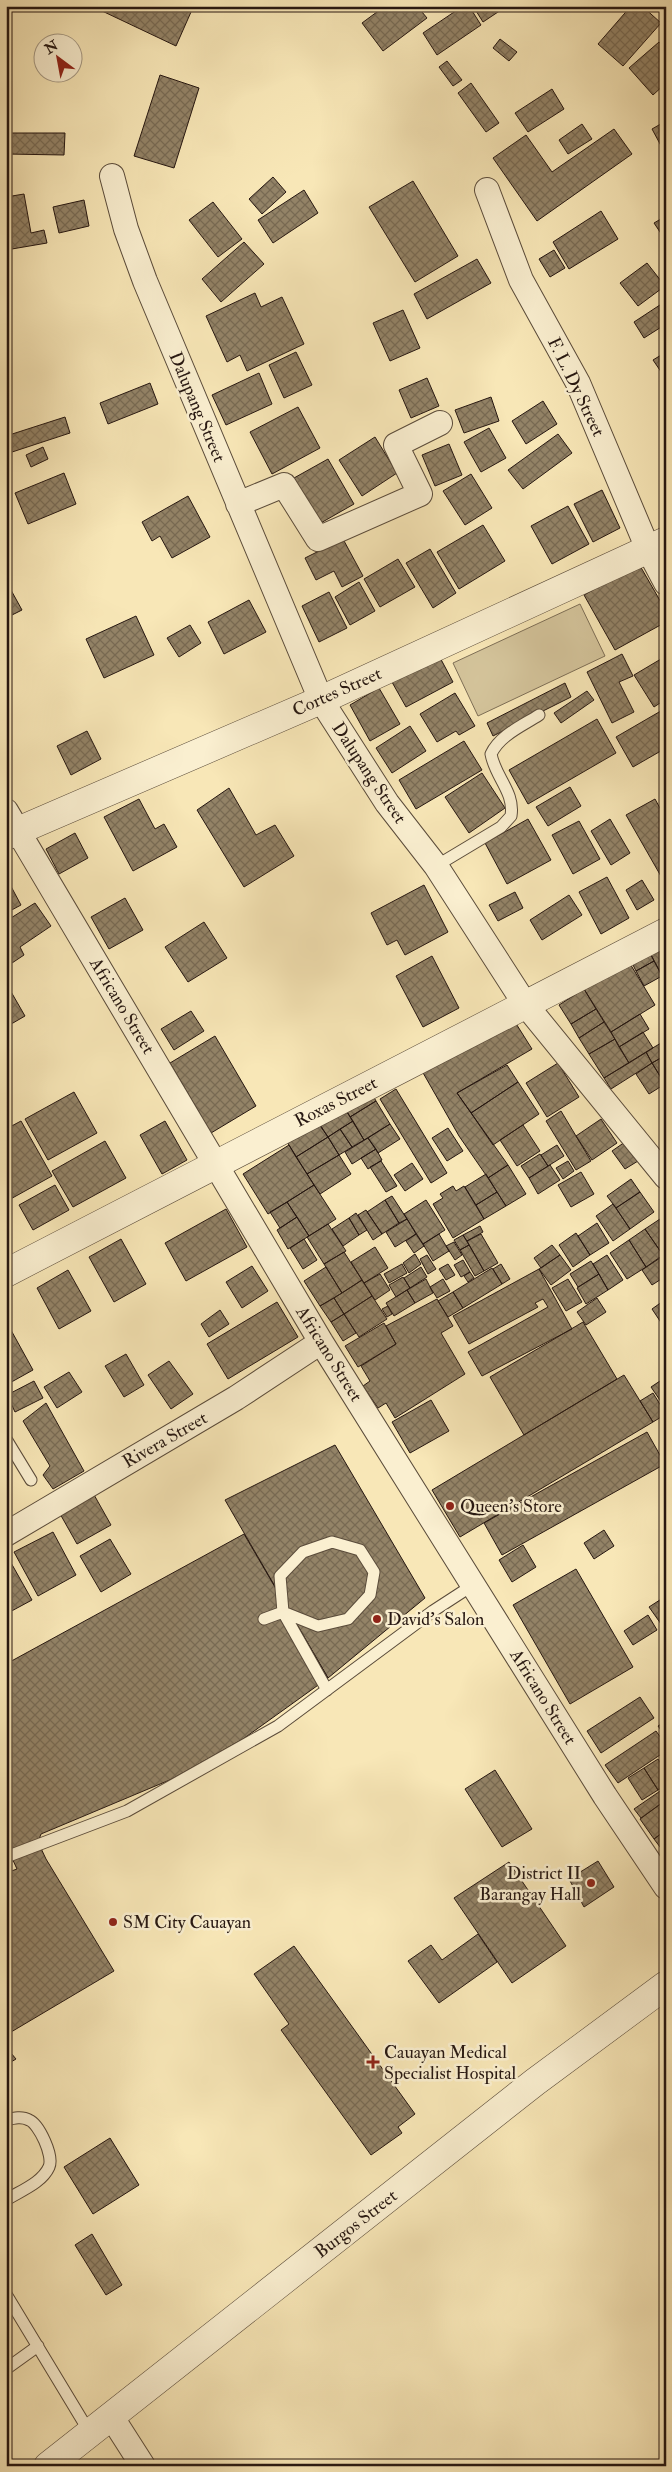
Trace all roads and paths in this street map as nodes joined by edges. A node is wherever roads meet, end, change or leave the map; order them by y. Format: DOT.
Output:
graph roads {
  1 [pos="112,176"];
  2 [pos="487,190"];
  3 [pos="440,423"];
  4 [pos="238,504"];
  5 [pos="657,545"];
  6 [pos="666,583"];
  7 [pos="321,700"];
  8 [pos="539,715"];
  9 [pos="10,826"];
  10 [pos="436,866"];
  11 [pos="666,932"];
  12 [pos="525,1004"];
  13 [pos="215,1164"];
  14 [pos="666,1177"];
  15 [pos="6,1273"];
  16 [pos="321,1342"];
  17 [pos="6,1439"];
  18 [pos="30,1480"];
  19 [pos="6,1534"];
  20 [pos="473,1585"];
  21 [pos="283,1612"];
  22 [pos="264,1619"];
  23 [pos="327,1690"];
  24 [pos="6,1856"];
  25 [pos="666,1887"];
  26 [pos="666,1985"];
  27 [pos="6,2120"];
  28 [pos="6,2200"];
  29 [pos="6,2294"];
  30 [pos="38,2346"];
  31 [pos="6,2369"];
  32 [pos="112,2416"];
  33 [pos="90,2433"];
  34 [pos="48,2466"];
  35 [pos="143,2466"];
  1 -- 4 [label="street, Dalupang Street"];
  2 -- 5 [label="street, F. L. Dy Street"];
  3 -- 4 [label="street"];
  4 -- 7 [label="street, Dalupang Street"];
  5 -- 6 [label="street, F. L. Dy Street"];
  5 -- 7 [label="street, Cortes Street"];
  7 -- 9 [label="street, Cortes Street"];
  7 -- 10 [label="street, Dalupang Street"];
  8 -- 10 [label="lane"];
  9 -- 13 [label="street, Africano Street"];
  10 -- 12 [label="street, Dalupang Street"];
  11 -- 12 [label="street, Roxas Street"];
  12 -- 13 [label="street, Roxas Street"];
  12 -- 14 [label="street, Dalupang Street"];
  13 -- 15 [label="street, Roxas Street"];
  13 -- 16 [label="street, Africano Street"];
  16 -- 19 [label="street, Rivera Street"];
  16 -- 20 [label="street, Africano Street"];
  17 -- 18 [label="lane"];
  20 -- 23 [label="lane"];
  20 -- 25 [label="street, Africano Street"];
  21 -- 21 [label="lane"];
  21 -- 22 [label="lane"];
  21 -- 23 [label="lane"];
  23 -- 24 [label="lane"];
  26 -- 32 [label="street, Burgos Street"];
  27 -- 28 [label="lane"];
  29 -- 30 [label="lane"];
  30 -- 31 [label="lane"];
  30 -- 33 [label="lane"];
  32 -- 33 [label="street, Burgos Street"];
  32 -- 35 [label="street"];
  33 -- 34 [label="street, Burgos Street"];
}
